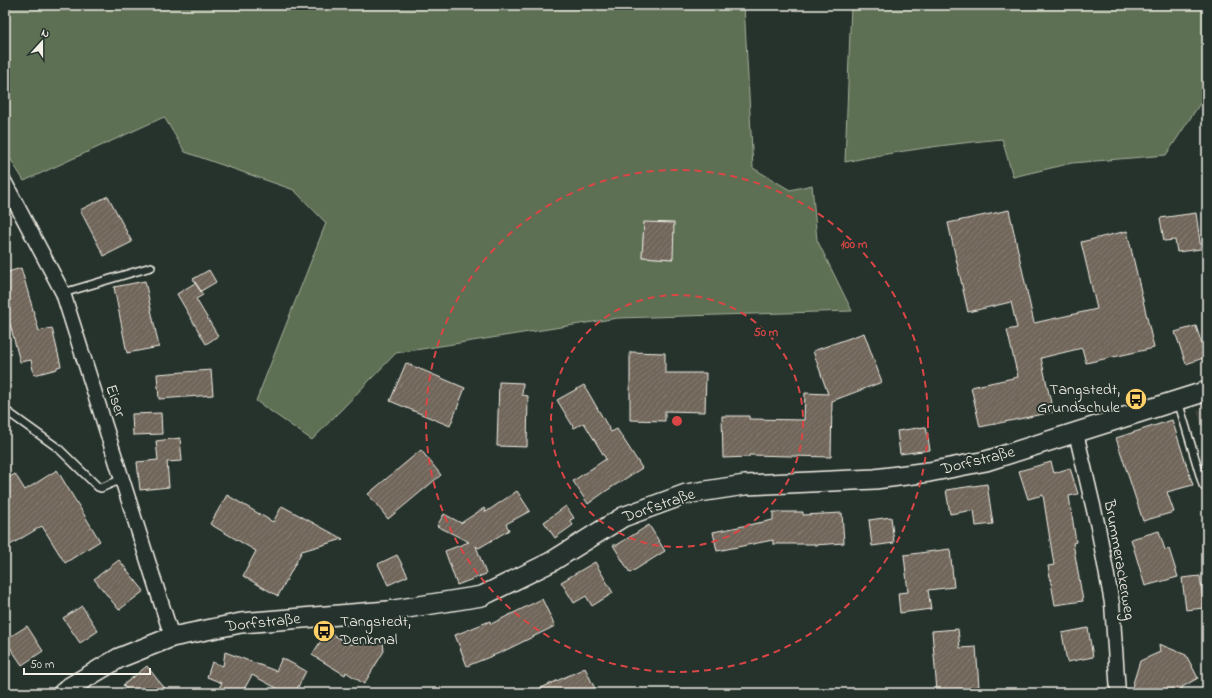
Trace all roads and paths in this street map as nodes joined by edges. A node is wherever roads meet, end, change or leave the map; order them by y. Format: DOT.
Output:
graph roads {
  1 [pos="5,183"];
  2 [pos="151,267"];
  3 [pos="63,293"];
  4 [pos="1207,391"];
  5 [pos="1178,401"];
  6 [pos="5,410"];
  7 [pos="1076,433"];
  8 [pos="122,479"];
  9 [pos="1207,490"];
  10 [pos="172,637"];
  11 [pos="69,691"];
  12 [pos="1118,693"];
  1 -- 3 [label="street, Eiser"];
  2 -- 3 [label="lane"];
  3 -- 8 [label="street, Eiser"];
  4 -- 5 [label="main road, Dorfstraße"];
  5 -- 7 [label="main road, Dorfstraße"];
  5 -- 9 [label="lane"];
  6 -- 8 [label="lane"];
  7 -- 10 [label="main road, Dorfstraße"];
  7 -- 12 [label="street, Brummerackerweg"];
  8 -- 10 [label="street, Eiser"];
  10 -- 11 [label="main road, Dorfstraße"];
}
